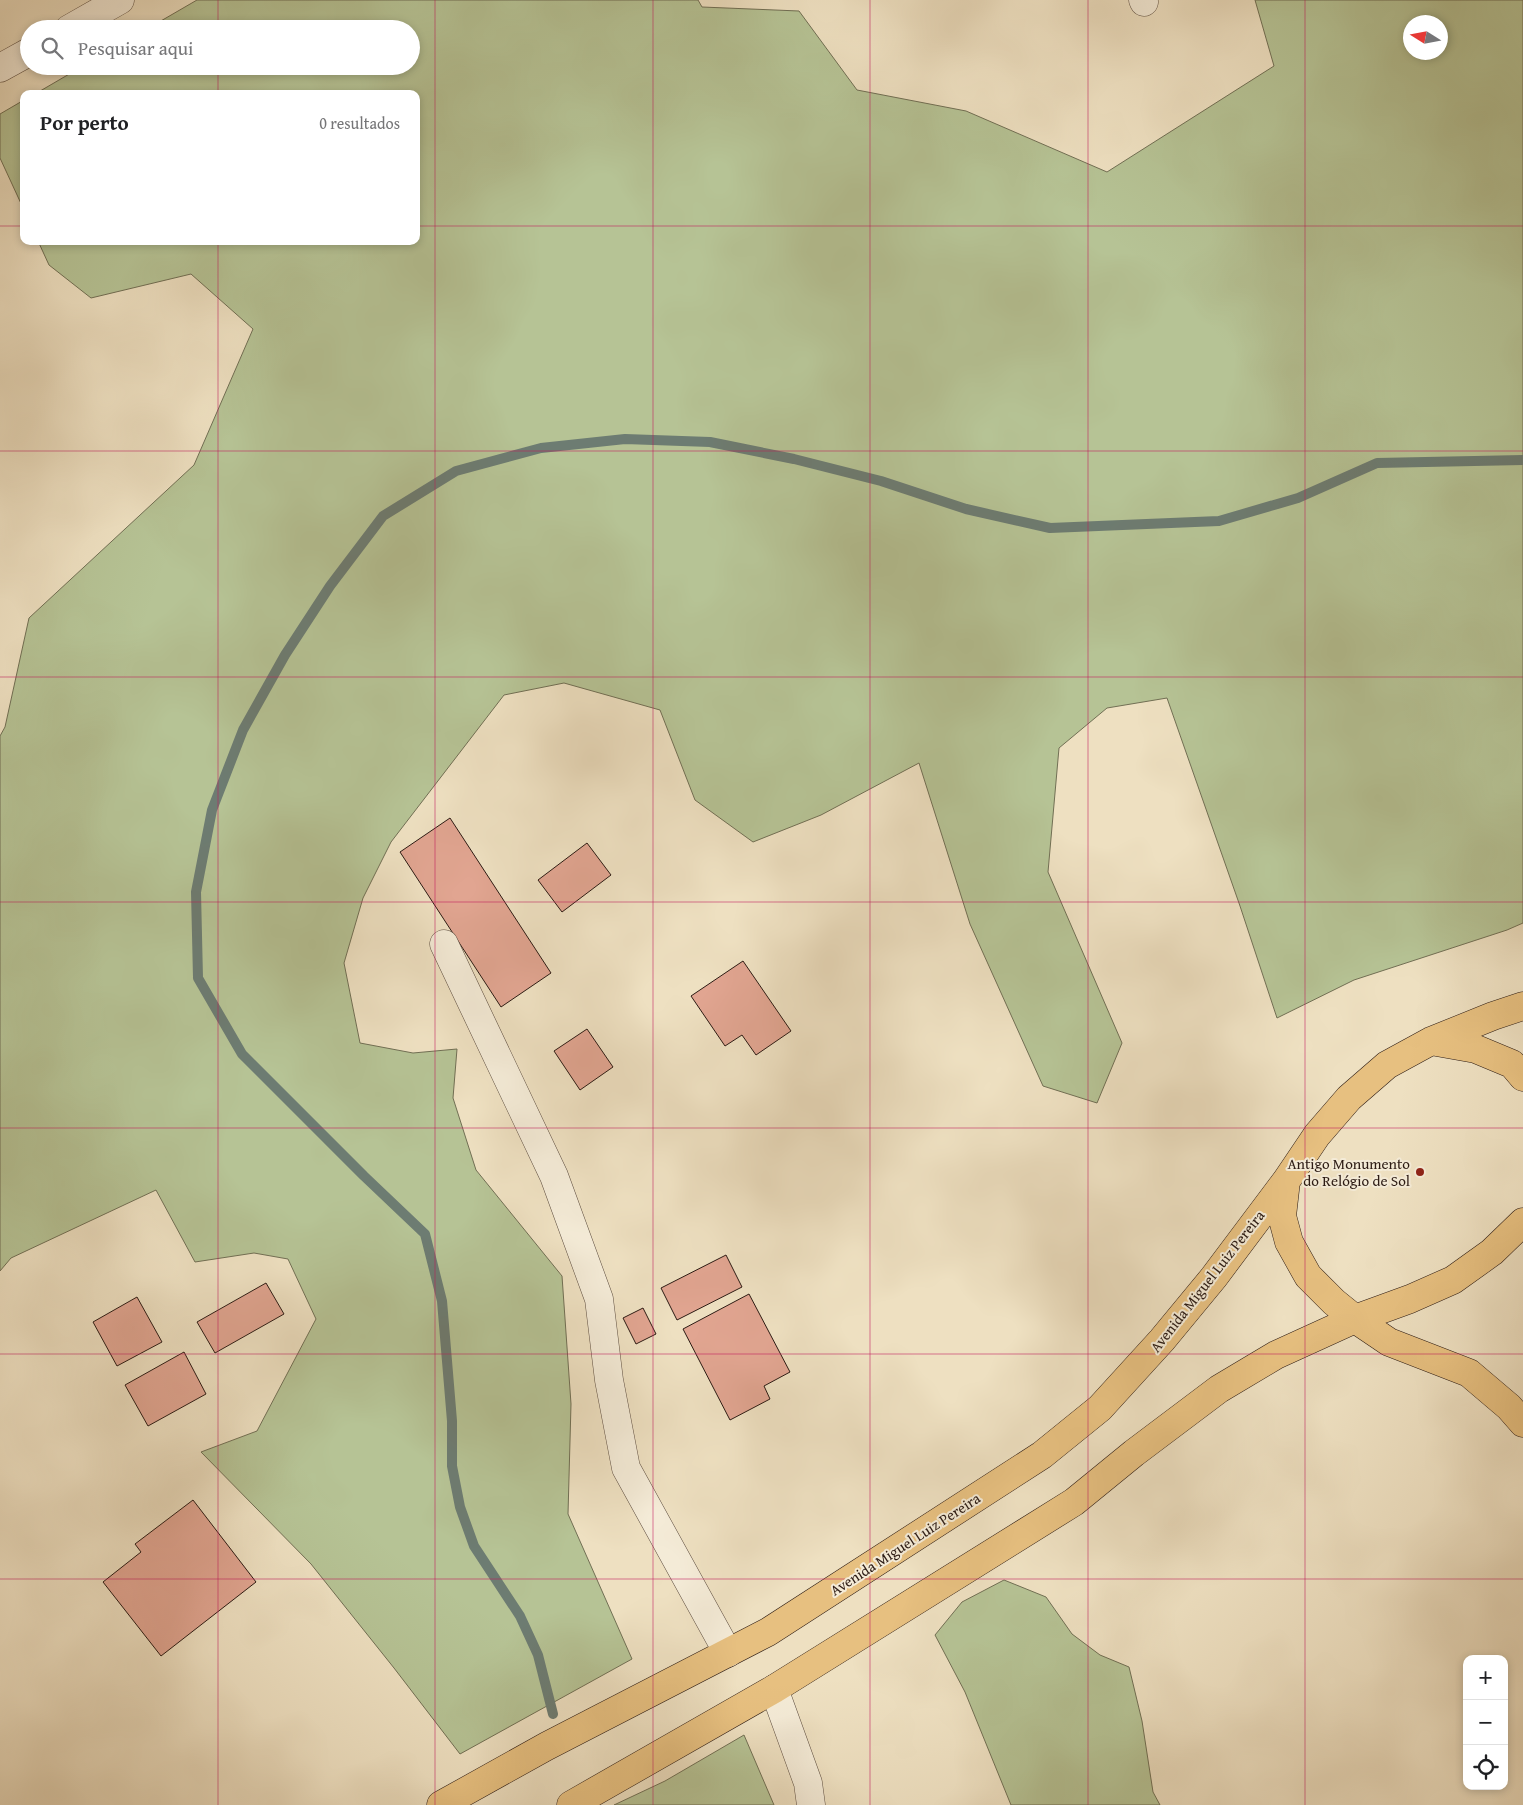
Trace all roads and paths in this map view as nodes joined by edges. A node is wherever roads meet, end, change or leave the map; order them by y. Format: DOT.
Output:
graph roads {
  1 [pos="120,0"];
  2 [pos="85,20"];
  3 [pos="20,57"];
  4 [pos="0,68"];
  5 [pos="444,944"];
  6 [pos="1523,1006"];
  7 [pos="1431,1041"];
  8 [pos="1523,1077"];
  9 [pos="1286,1181"];
  10 [pos="1523,1222"];
  11 [pos="1355,1320"];
  12 [pos="1523,1423"];
  13 [pos="728,1652"];
  14 [pos="774,1689"];
  15 [pos="441,1805"];
  16 [pos="571,1805"];
  17 [pos="812,1805"];
  1 -- 2 [label="street"];
  3 -- 4 [label="street"];
  5 -- 13 [label="street"];
  6 -- 7 [label="highway, Avenida Miguel Luiz Pereira"];
  7 -- 8 [label="highway"];
  7 -- 9 [label="highway, Avenida Miguel Luiz Pereira"];
  9 -- 11 [label="highway"];
  9 -- 13 [label="highway, Avenida Miguel Luiz Pereira"];
  10 -- 11 [label="highway"];
  11 -- 12 [label="highway"];
  11 -- 14 [label="highway"];
  13 -- 15 [label="highway, Avenida Miguel Luiz Pereira"];
  14 -- 16 [label="highway"];
  14 -- 17 [label="street"];
}
